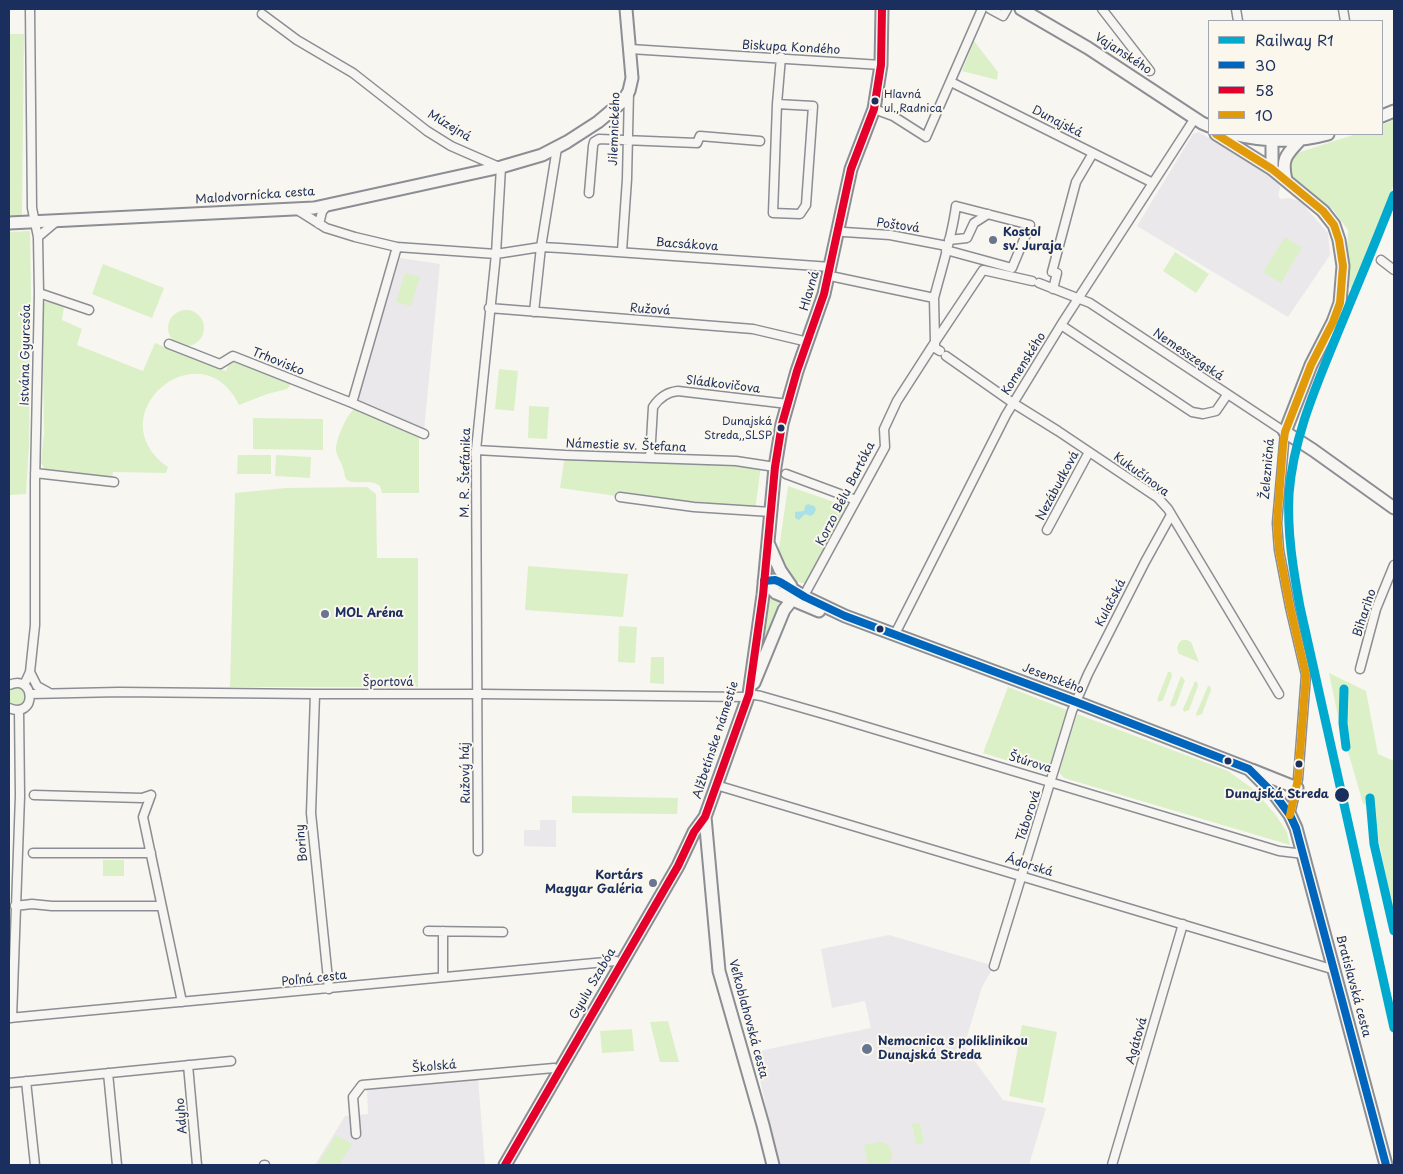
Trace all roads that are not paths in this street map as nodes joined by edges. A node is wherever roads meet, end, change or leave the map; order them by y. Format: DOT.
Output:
graph roads {
  1 [pos="30,9"];
  2 [pos="626,9"];
  3 [pos="882,9"];
  4 [pos="982,9"];
  5 [pos="990,9"];
  6 [pos="1007,9"];
  7 [pos="1021,9"];
  8 [pos="1102,9"];
  9 [pos="262,14"];
  10 [pos="630,48"];
  11 [pos="781,57"];
  12 [pos="881,65"];
  13 [pos="1150,71"];
  14 [pos="951,82"];
  15 [pos="629,91"];
  16 [pos="777,104"];
  17 [pos="874,109"];
  18 [pos="1204,124"];
  19 [pos="1218,135"];
  20 [pos="1239,135"];
  21 [pos="1323,135"];
  22 [pos="628,139"];
  23 [pos="760,140"];
  24 [pos="1300,140"];
  25 [pos="1272,141"];
  26 [pos="556,148"];
  27 [pos="1092,152"];
  28 [pos="500,167"];
  29 [pos="1272,169"];
  30 [pos="1286,180"];
  31 [pos="1153,183"];
  32 [pos="589,193"];
  33 [pos="327,205"];
  34 [pos="295,209"];
  35 [pos="988,214"];
  36 [pos="58,220"];
  37 [pos="35,221"];
  38 [pos="9,223"];
  39 [pos="319,224"];
  40 [pos="844,232"];
  41 [pos="38,237"];
  42 [pos="948,245"];
  43 [pos="397,246"];
  44 [pos="541,247"];
  45 [pos="622,251"];
  46 [pos="496,254"];
  47 [pos="1381,260"];
  48 [pos="1394,270"];
  49 [pos="834,272"];
  50 [pos="1035,282"];
  51 [pos="1052,289"];
  52 [pos="39,293"];
  53 [pos="934,298"];
  54 [pos="1079,298"];
  55 [pos="489,308"];
  56 [pos="89,310"];
  57 [pos="534,312"];
  58 [pos="1061,325"];
  59 [pos="808,342"];
  60 [pos="935,342"];
  61 [pos="169,344"];
  62 [pos="1227,395"];
  63 [pos="352,403"];
  64 [pos="1013,403"];
  65 [pos="788,404"];
  66 [pos="1285,432"];
  67 [pos="424,434"];
  68 [pos="476,450"];
  69 [pos="1089,452"];
  70 [pos="650,458"];
  71 [pos="775,467"];
  72 [pos="35,473"];
  73 [pos="786,474"];
  74 [pos="114,482"];
  75 [pos="620,497"];
  76 [pos="856,500"];
  77 [pos="1394,508"];
  78 [pos="772,512"];
  79 [pos="1171,516"];
  80 [pos="1047,530"];
  81 [pos="768,543"];
  82 [pos="1394,565"];
  83 [pos="764,581"];
  84 [pos="807,590"];
  85 [pos="792,595"];
  86 [pos="895,634"];
  87 [pos="1360,669"];
  88 [pos="30,672"];
  89 [pos="9,685"];
  90 [pos="24,685"];
  91 [pos="48,692"];
  92 [pos="30,694"];
  93 [pos="315,694"];
  94 [pos="476,694"];
  95 [pos="1279,694"];
  96 [pos="748,695"];
  97 [pos="1076,702"];
  98 [pos="9,708"];
  99 [pos="19,710"];
  100 [pos="1249,769"];
  101 [pos="1052,782"];
  102 [pos="716,785"];
  103 [pos="1297,788"];
  104 [pos="34,795"];
  105 [pos="1290,815"];
  106 [pos="705,817"];
  107 [pos="686,850"];
  108 [pos="478,851"];
  109 [pos="33,853"];
  110 [pos="151,853"];
  111 [pos="1304,854"];
  112 [pos="708,855"];
  113 [pos="1022,875"];
  114 [pos="15,906"];
  115 [pos="161,906"];
  116 [pos="1184,924"];
  117 [pos="428,931"];
  118 [pos="443,931"];
  119 [pos="503,932"];
  120 [pos="621,964"];
  121 [pos="994,966"];
  122 [pos="1335,970"];
  123 [pos="443,977"];
  124 [pos="329,989"];
  125 [pos="182,1002"];
  126 [pos="10,1018"];
  127 [pos="231,1061"];
  128 [pos="188,1065"];
  129 [pos="559,1071"];
  130 [pos="108,1073"];
  131 [pos="26,1081"];
  132 [pos="9,1083"];
  133 [pos="356,1134"];
  134 [pos="35,1165"];
  135 [pos="116,1165"];
  136 [pos="197,1165"];
  137 [pos="504,1165"];
  138 [pos="773,1165"];
  139 [pos="1112,1165"];
  140 [pos="1386,1165"];
  1 -- 37 [label="street, Istvána Gyurcsóa"];
  2 -- 10 [label="street, Jilemnického"];
  3 -- 12 [label="street, Hlavná"];
  4 -- 14 [label="street"];
  5 -- 6 [label="street"];
  7 -- 18 [label="street, Vajanského"];
  8 -- 13 [label="street"];
  9 -- 28 [label="street, Múzejná"];
  10 -- 11 [label="street, Biskupa Kondého"];
  10 -- 15 [label="street, Jilemnického"];
  11 -- 12 [label="street, Biskupa Kondého"];
  11 -- 16 [label="street"];
  12 -- 17 [label="street, Hlavná"];
  14 -- 17 [label="street"];
  14 -- 27 [label="street, Dunajská"];
  15 -- 22 [label="street, Jilemnického"];
  15 -- 26 [label="street"];
  16 -- 16 [label="street"];
  17 -- 49 [label="street, Hlavná"];
  18 -- 31 [label="street, Komenského"];
  19 -- 29 [label="street, Železničná"];
  20 -- 25 [label="street"];
  21 -- 24 [label="street"];
  22 -- 23 [label="street"];
  22 -- 32 [label="street"];
  22 -- 45 [label="street, Jilemnického"];
  24 -- 25 [label="street"];
  24 -- 30 [label="street"];
  25 -- 29 [label="street"];
  26 -- 28 [label="street"];
  26 -- 44 [label="street"];
  27 -- 31 [label="street, Dunajská"];
  27 -- 51 [label="street"];
  28 -- 33 [label="street, Malodvornícka cesta"];
  28 -- 46 [label="street"];
  29 -- 30 [label="street, Železničná"];
  30 -- 66 [label="street, Železničná"];
  31 -- 54 [label="street, Komenského"];
  33 -- 34 [label="street, Malodvornícka cesta"];
  33 -- 39 [label="street"];
  34 -- 36 [label="street, Malodvornícka cesta"];
  34 -- 39 [label="street"];
  35 -- 42 [label="street"];
  35 -- 42 [label="street"];
  35 -- 42 [label="street, Poštová"];
  36 -- 37 [label="street, Malodvornícka cesta"];
  36 -- 41 [label="street"];
  37 -- 38 [label="street, Malodvornícka cesta"];
  37 -- 41 [label="street, Istvána Gyurcsóa"];
  39 -- 43 [label="street"];
  40 -- 42 [label="street, Poštová"];
  41 -- 52 [label="street, Istvána Gyurcsóa"];
  42 -- 53 [label="street"];
  43 -- 46 [label="street"];
  43 -- 63 [label="street"];
  44 -- 45 [label="street, Bacsákova"];
  44 -- 46 [label="street, Bacsákova"];
  44 -- 57 [label="street"];
  45 -- 49 [label="street, Bacsákova"];
  46 -- 55 [label="street, M. R. Štefánika"];
  47 -- 48 [label="street"];
  49 -- 53 [label="street, Bacsákova"];
  49 -- 59 [label="street, Hlavná"];
  50 -- 51 [label="street, Nemesszegská"];
  50 -- 60 [label="street, Korzo Bélu Bartóka"];
  51 -- 54 [label="street, Nemesszegská"];
  52 -- 56 [label="street"];
  52 -- 72 [label="street, Istvána Gyurcsóa"];
  53 -- 60 [label="street"];
  54 -- 58 [label="street, Komenského"];
  54 -- 62 [label="street, Nemesszegská"];
  55 -- 57 [label="street, Ružová"];
  55 -- 68 [label="street, M. R. Štefánika"];
  57 -- 59 [label="street, Ružová"];
  58 -- 62 [label="street"];
  58 -- 64 [label="street, Komenského"];
  59 -- 65 [label="street, Hlavná"];
  60 -- 64 [label="street, Kukučínova"];
  60 -- 76 [label="street, Korzo Bélu Bartóka"];
  61 -- 63 [label="street, Trhovisko"];
  62 -- 66 [label="street, Nemesszegská"];
  63 -- 67 [label="street, Trhovisko"];
  64 -- 69 [label="street, Kukučínova"];
  64 -- 86 [label="street, Komenského"];
  65 -- 70 [label="street, Sládkovičova"];
  65 -- 71 [label="street, Hlavná"];
  66 -- 77 [label="street"];
  66 -- 103 [label="street, Železničná"];
  68 -- 70 [label="street, Námestie sv. Štefana"];
  68 -- 94 [label="street, M. R. Štefánika"];
  69 -- 79 [label="street, Kukučínova"];
  69 -- 80 [label="street, Nezábudková"];
  70 -- 71 [label="street, Námestie sv. Štefana"];
  71 -- 78 [label="street, Hlavná"];
  72 -- 74 [label="street"];
  72 -- 88 [label="street, Istvána Gyurcsóa"];
  73 -- 76 [label="street"];
  75 -- 78 [label="street"];
  76 -- 84 [label="street, Korzo Bélu Bartóka"];
  78 -- 81 [label="street, Hlavná"];
  79 -- 95 [label="street, Kukučínova"];
  79 -- 97 [label="street, Kulačská"];
  81 -- 83 [label="street, Hlavná"];
  81 -- 85 [label="street"];
  82 -- 87 [label="street, Bihariho"];
  83 -- 85 [label="street, Jesenského"];
  83 -- 96 [label="street, Alžbetínske námestie"];
  85 -- 86 [label="street, Jesenského"];
  85 -- 96 [label="street"];
  86 -- 97 [label="street, Jesenského"];
  88 -- 90 [label="street, Istvána Gyurcsóa"];
  88 -- 91 [label="street"];
  89 -- 90 [label="street"];
  90 -- 92 [label="street"];
  91 -- 92 [label="street, Športová"];
  91 -- 93 [label="street, Športová"];
  92 -- 99 [label="street"];
  93 -- 94 [label="street, Športová"];
  93 -- 124 [label="street, Boriny"];
  94 -- 96 [label="street, Športová"];
  94 -- 108 [label="street, Ružový háj"];
  96 -- 101 [label="street, Štúrova"];
  96 -- 102 [label="street, Alžbetínske námestie"];
  97 -- 100 [label="street, Jesenského"];
  97 -- 101 [label="street, Táborová"];
  98 -- 99 [label="street"];
  99 -- 114 [label="street"];
  100 -- 103 [label="street"];
  100 -- 105 [label="street, Jesenského"];
  101 -- 111 [label="street, Štúrova"];
  101 -- 113 [label="street, Táborová"];
  102 -- 106 [label="street, Alžbetínske námestie"];
  102 -- 113 [label="street, Ádorská"];
  103 -- 105 [label="street, Železničná"];
  104 -- 110 [label="street"];
  105 -- 111 [label="street, Bratislavská cesta"];
  106 -- 107 [label="street, Gyulu Szabóa"];
  106 -- 112 [label="street, Veľkoblahovská cesta"];
  107 -- 112 [label="street"];
  107 -- 120 [label="street, Gyulu Szabóa"];
  109 -- 110 [label="street"];
  110 -- 115 [label="street"];
  111 -- 122 [label="street, Bratislavská cesta"];
  112 -- 138 [label="street, Veľkoblahovská cesta"];
  113 -- 116 [label="street, Ádorská"];
  113 -- 121 [label="street, Táborová"];
  114 -- 115 [label="street"];
  114 -- 126 [label="street"];
  115 -- 125 [label="street"];
  116 -- 122 [label="street, Ádorská"];
  116 -- 139 [label="street, Agátová"];
  117 -- 118 [label="street"];
  118 -- 119 [label="street"];
  118 -- 123 [label="street"];
  120 -- 123 [label="street, Poľná cesta"];
  120 -- 129 [label="street, Gyulu Szabóa"];
  122 -- 140 [label="street, Bratislavská cesta"];
  123 -- 124 [label="street, Poľná cesta"];
  124 -- 125 [label="street, Poľná cesta"];
  125 -- 126 [label="street, Poľná cesta"];
  127 -- 128 [label="street"];
  128 -- 130 [label="street"];
  128 -- 136 [label="street, Adyho"];
  129 -- 133 [label="street, Školská"];
  129 -- 137 [label="street, Gyulu Szabóa"];
  130 -- 131 [label="street"];
  130 -- 135 [label="street"];
  131 -- 132 [label="street"];
  131 -- 134 [label="street"];
}
